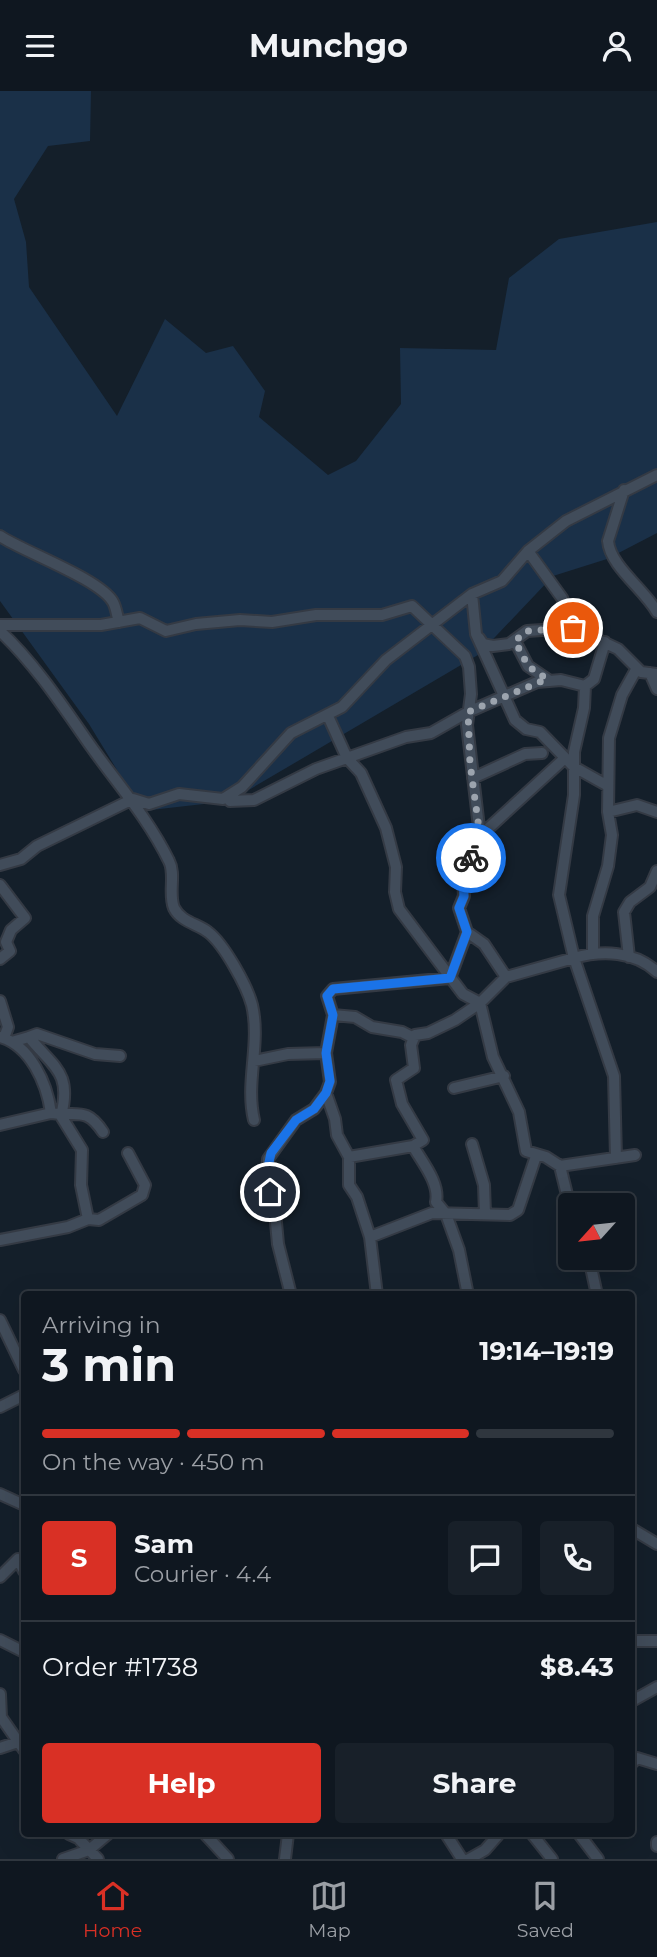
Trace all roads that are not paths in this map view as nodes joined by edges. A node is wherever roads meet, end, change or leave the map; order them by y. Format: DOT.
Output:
graph roads {
  1 [pos="657,475"];
  2 [pos="624,490"];
  3 [pos="0,536"];
  4 [pos="528,551"];
  5 [pos="472,594"];
  6 [pos="657,612"];
  7 [pos="119,622"];
  8 [pos="0,625"];
  9 [pos="432,627"];
  10 [pos="573,628"];
  11 [pos="0,631"];
  12 [pos="476,634"];
  13 [pos="515,641"];
  14 [pos="605,642"];
  15 [pos="637,668"];
  16 [pos="654,674"];
  17 [pos="547,679"];
  18 [pos="584,686"];
  19 [pos="657,689"];
  20 [pos="505,697"];
  21 [pos="468,712"];
  22 [pos="328,716"];
  23 [pos="553,745"];
  24 [pos="542,753"];
  25 [pos="347,758"];
  26 [pos="565,758"];
  27 [pos="574,767"];
  28 [pos="473,778"];
  29 [pos="544,778"];
  30 [pos="608,786"];
  31 [pos="133,799"];
  32 [pos="230,801"];
  33 [pos="608,812"];
  34 [pos="657,812"];
  35 [pos="480,836"];
  36 [pos="0,865"];
  37 [pos="657,871"];
  38 [pos="0,885"];
  39 [pos="654,888"];
  40 [pos="467,932"];
  41 [pos="593,953"];
  42 [pos="629,957"];
  43 [pos="574,958"];
  44 [pos="0,959"];
  45 [pos="657,972"];
  46 [pos="506,977"];
  47 [pos="450,978"];
  48 [pos="0,1001"];
  49 [pos="480,1003"];
  50 [pos="333,1015"];
  51 [pos="29,1037"];
  52 [pos="414,1038"];
  53 [pos="6,1039"];
  54 [pos="326,1053"];
  55 [pos="120,1056"];
  56 [pos="254,1061"];
  57 [pos="504,1076"];
  58 [pos="454,1089"];
  59 [pos="326,1093"];
  60 [pos="57,1114"];
  61 [pos="254,1120"];
  62 [pos="0,1125"];
  63 [pos="103,1132"];
  64 [pos="472,1145"];
  65 [pos="413,1146"];
  66 [pos="128,1153"];
  67 [pos="635,1154"];
  68 [pos="536,1156"];
  69 [pos="349,1157"];
  70 [pos="616,1158"];
  71 [pos="560,1166"];
  72 [pos="567,1193"];
  73 [pos="485,1214"];
  74 [pos="446,1215"];
  75 [pos="88,1219"];
  76 [pos="370,1237"];
  77 [pos="0,1240"];
  78 [pos="592,1271"];
  79 [pos="290,1291"];
  80 [pos="377,1291"];
  81 [pos="467,1291"];
  82 [pos="596,1291"];
  83 [pos="0,1320"];
  84 [pos="21,1364"];
  85 [pos="21,1396"];
  86 [pos="0,1407"];
  87 [pos="0,1494"];
  88 [pos="21,1504"];
  89 [pos="635,1531"];
  90 [pos="657,1544"];
  91 [pos="21,1565"];
  92 [pos="0,1577"];
  93 [pos="0,1640"];
  94 [pos="635,1641"];
  95 [pos="657,1641"];
  96 [pos="21,1650"];
  97 [pos="657,1686"];
  98 [pos="0,1694"];
  99 [pos="635,1699"];
  100 [pos="21,1746"];
  101 [pos="0,1748"];
  102 [pos="635,1760"];
  103 [pos="657,1764"];
  104 [pos="76,1837"];
  105 [pos="104,1837"];
  106 [pos="208,1837"];
  107 [pos="288,1837"];
  108 [pos="448,1837"];
  109 [pos="496,1837"];
  110 [pos="534,1837"];
  111 [pos="581,1837"];
  112 [pos="89,1850"];
  113 [pos="63,1859"];
  114 [pos="97,1859"];
  115 [pos="228,1859"];
  116 [pos="285,1859"];
  117 [pos="462,1859"];
  118 [pos="469,1859"];
  119 [pos="552,1859"];
  120 [pos="598,1859"];
  1 -- 2 [label="street"];
  2 -- 4 [label="street"];
  2 -- 6 [label="street"];
  3 -- 7 [label="street"];
  4 -- 5 [label="street"];
  4 -- 10 [label="street"];
  5 -- 9 [label="street"];
  5 -- 12 [label="street"];
  7 -- 8 [label="street"];
  7 -- 9 [label="street"];
  9 -- 21 [label="street"];
  9 -- 22 [label="street"];
  10 -- 13 [label="street"];
  10 -- 14 [label="street"];
  11 -- 31 [label="street"];
  12 -- 13 [label="street"];
  12 -- 20 [label="street"];
  13 -- 17 [label="street"];
  14 -- 15 [label="street"];
  14 -- 18 [label="street"];
  15 -- 16 [label="street"];
  15 -- 30 [label="street"];
  16 -- 19 [label="street"];
  17 -- 18 [label="street"];
  17 -- 20 [label="street"];
  18 -- 27 [label="street"];
  20 -- 21 [label="street"];
  20 -- 23 [label="street"];
  21 -- 25 [label="street"];
  21 -- 28 [label="street"];
  22 -- 25 [label="street"];
  22 -- 31 [label="street"];
  23 -- 24 [label="street"];
  23 -- 26 [label="street"];
  24 -- 28 [label="street"];
  24 -- 29 [label="street"];
  25 -- 32 [label="street"];
  25 -- 47 [label="street"];
  26 -- 27 [label="street"];
  26 -- 29 [label="street"];
  27 -- 30 [label="street"];
  27 -- 43 [label="street"];
  28 -- 35 [label="street"];
  29 -- 35 [label="street"];
  30 -- 33 [label="street"];
  31 -- 36 [label="street"];
  31 -- 56 [label="street"];
  33 -- 34 [label="street"];
  33 -- 41 [label="street"];
  35 -- 40 [label="street"];
  37 -- 39 [label="street"];
  38 -- 44 [label="street"];
  39 -- 42 [label="street"];
  40 -- 46 [label="street"];
  40 -- 47 [label="street"];
  41 -- 42 [label="street"];
  41 -- 43 [label="street"];
  42 -- 45 [label="street"];
  43 -- 46 [label="street"];
  43 -- 70 [label="street"];
  46 -- 49 [label="street"];
  47 -- 49 [label="street"];
  47 -- 50 [label="street"];
  48 -- 53 [label="street"];
  49 -- 52 [label="street"];
  49 -- 57 [label="street"];
  50 -- 52 [label="street"];
  50 -- 54 [label="street"];
  51 -- 53 [label="street"];
  51 -- 55 [label="street"];
  51 -- 60 [label="street"];
  52 -- 65 [label="street"];
  53 -- 60 [label="street"];
  54 -- 56 [label="street"];
  54 -- 59 [label="street"];
  56 -- 61 [label="street"];
  57 -- 58 [label="street"];
  57 -- 68 [label="street"];
  59 -- 69 [label="street"];
  59 -- 79 [label="street"];
  60 -- 62 [label="street"];
  60 -- 63 [label="street"];
  60 -- 75 [label="street"];
  64 -- 73 [label="street"];
  65 -- 69 [label="street"];
  65 -- 74 [label="street"];
  66 -- 75 [label="street"];
  67 -- 70 [label="street"];
  68 -- 71 [label="street"];
  68 -- 73 [label="street"];
  69 -- 76 [label="street"];
  70 -- 71 [label="street"];
  71 -- 72 [label="street"];
  73 -- 74 [label="street"];
  74 -- 76 [label="street"];
  74 -- 81 [label="street"];
  75 -- 77 [label="street"];
  76 -- 80 [label="street"];
  78 -- 82 [label="street"];
  83 -- 84 [label="street"];
  85 -- 86 [label="street"];
  87 -- 88 [label="street"];
  89 -- 90 [label="street"];
  91 -- 92 [label="street"];
  93 -- 96 [label="street"];
  94 -- 95 [label="street"];
  97 -- 99 [label="street"];
  98 -- 100 [label="street"];
  100 -- 101 [label="street"];
  102 -- 103 [label="street"];
  104 -- 112 [label="street"];
  105 -- 112 [label="street"];
  106 -- 115 [label="street"];
  107 -- 116 [label="street"];
  108 -- 117 [label="street"];
  109 -- 118 [label="street"];
  110 -- 119 [label="street"];
  111 -- 120 [label="street"];
  112 -- 113 [label="street"];
  112 -- 114 [label="street"];
}
